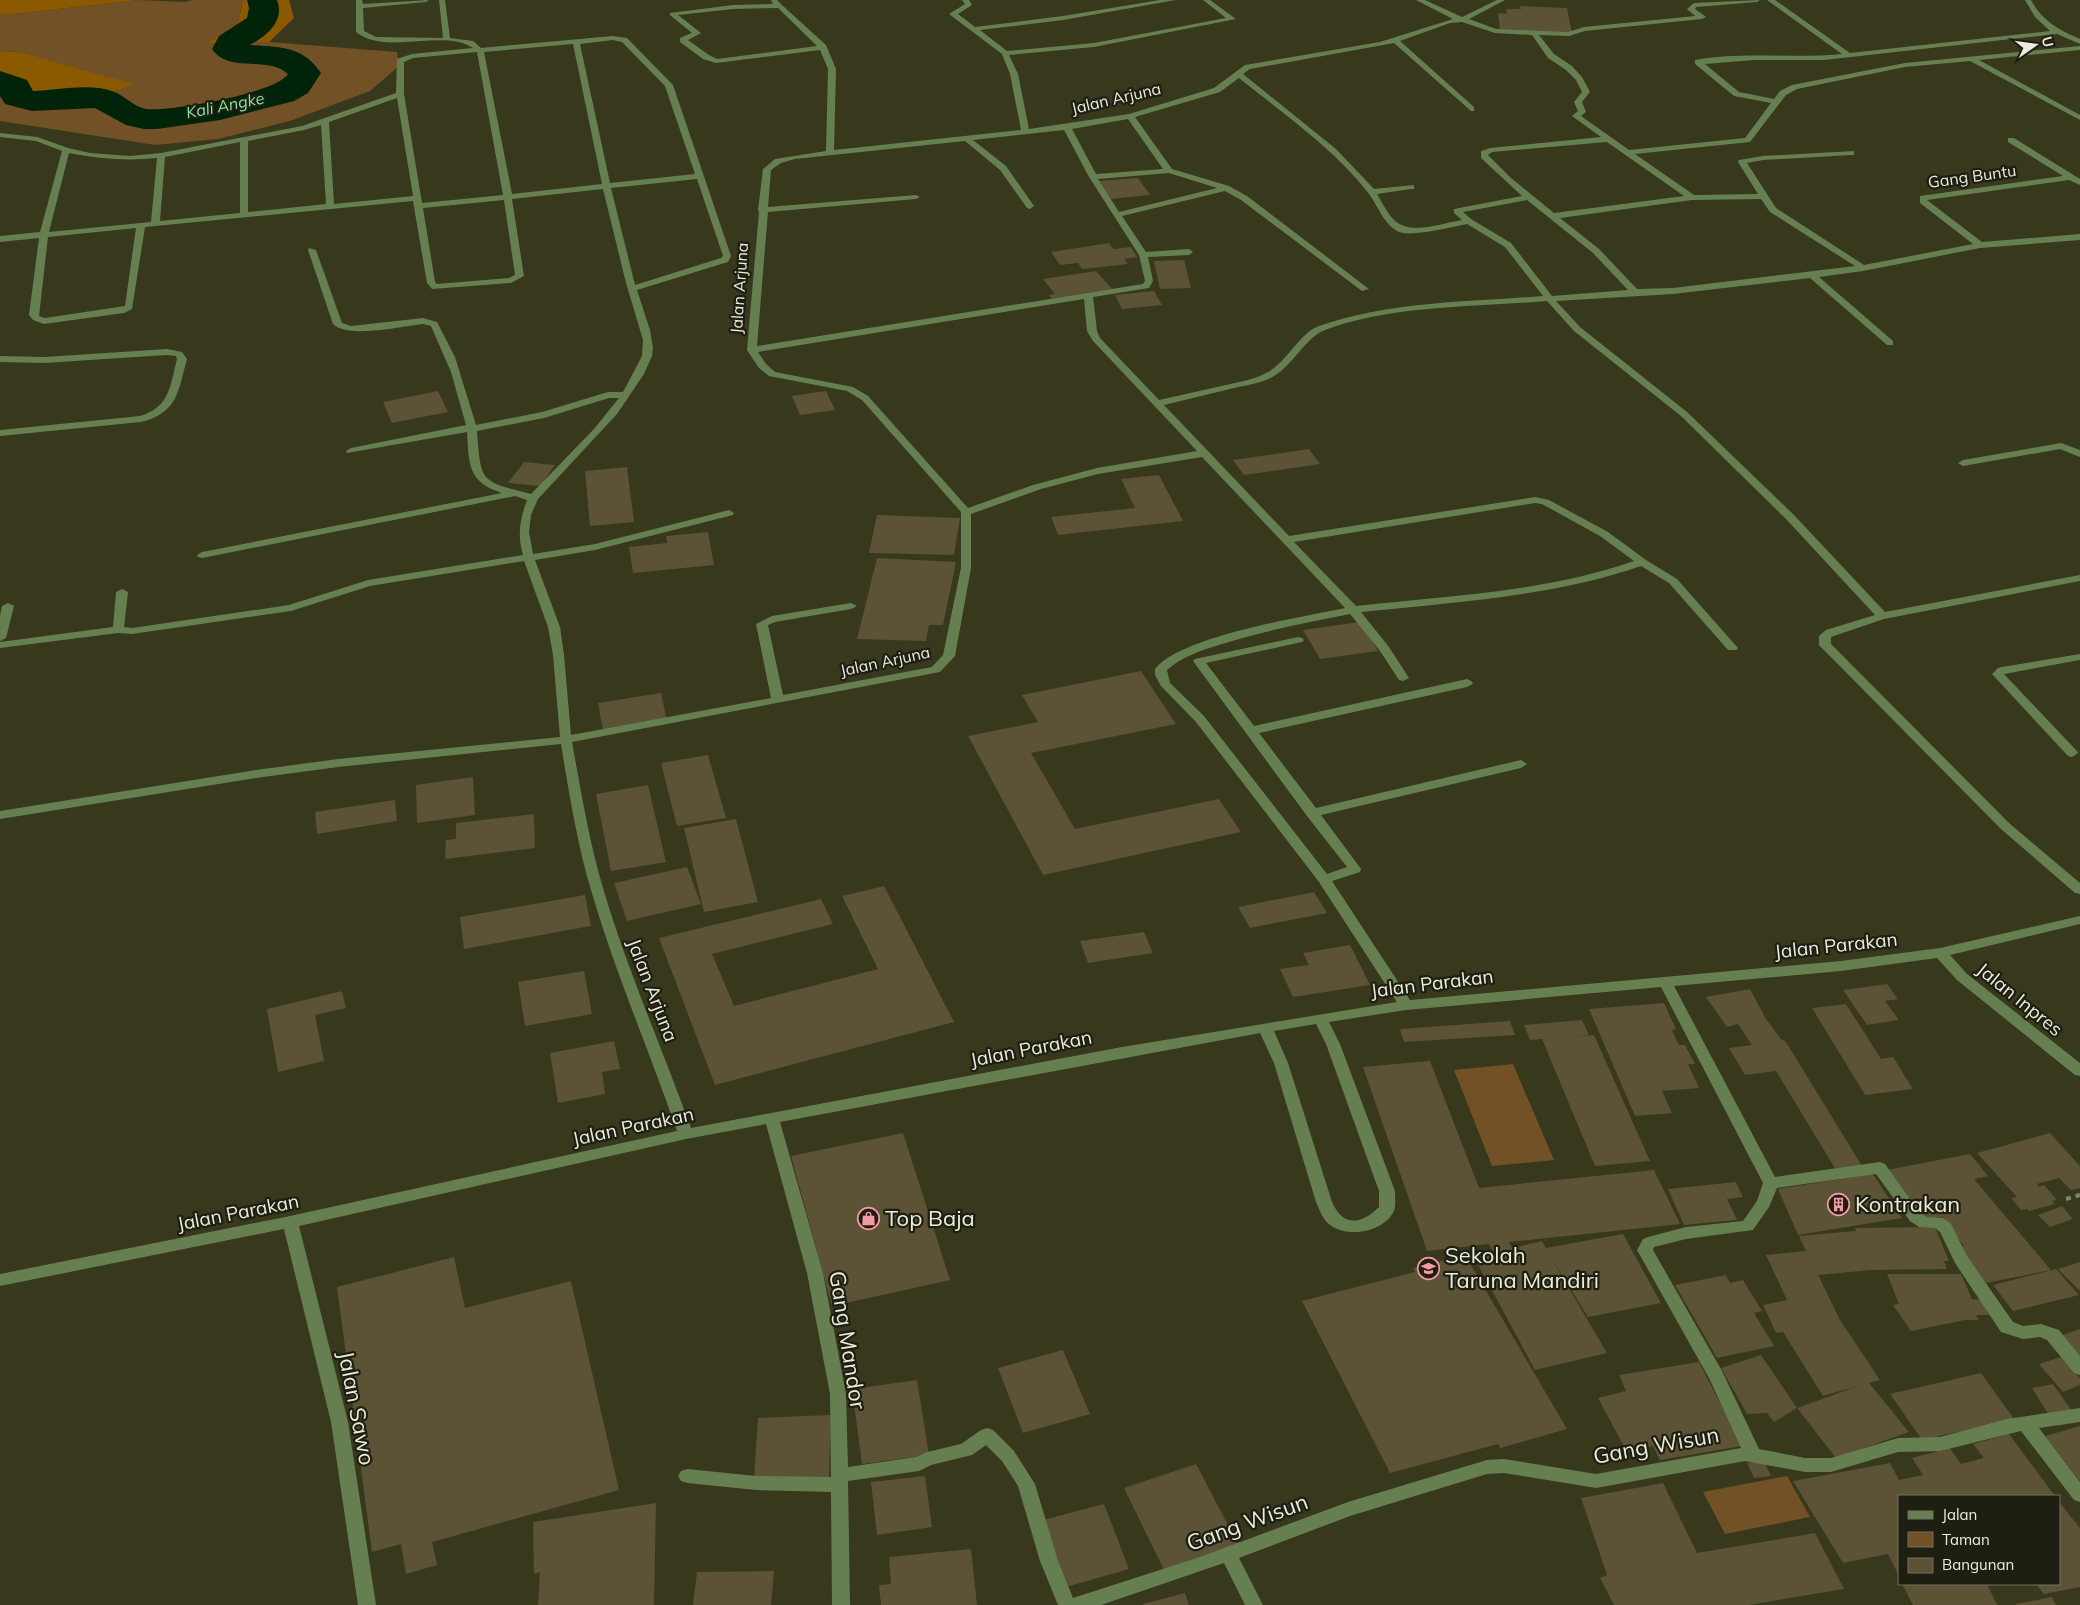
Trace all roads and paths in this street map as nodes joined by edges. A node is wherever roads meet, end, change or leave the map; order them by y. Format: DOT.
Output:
graph roads {
  1 [pos="426,0"];
  2 [pos="442,0"];
  3 [pos="773,0"];
  4 [pos="965,0"];
  5 [pos="1173,0"];
  6 [pos="1206,0"];
  7 [pos="1419,0"];
  8 [pos="1502,0"];
  9 [pos="1757,0"];
  10 [pos="1770,0"];
  11 [pos="2028,0"];
  12 [pos="359,3"];
  13 [pos="780,6"];
  14 [pos="1462,20"];
  15 [pos="974,29"];
  16 [pos="2058,32"];
  17 [pos="1534,33"];
  18 [pos="2080,35"];
  19 [pos="2066,36"];
  20 [pos="447,40"];
  21 [pos="1395,40"];
  22 [pos="576,42"];
  23 [pos="2080,42"];
  24 [pos="823,47"];
  25 [pos="2080,48"];
  26 [pos="480,50"];
  27 [pos="1005,53"];
  28 [pos="1848,55"];
  29 [pos="1972,59"];
  30 [pos="1240,75"];
  31 [pos="400,94"];
  32 [pos="1776,102"];
  33 [pos="1471,108"];
  34 [pos="1130,116"];
  35 [pos="2080,118"];
  36 [pos="326,122"];
  37 [pos="1067,127"];
  38 [pos="1025,131"];
  39 [pos="0,135"];
  40 [pos="966,137"];
  41 [pos="244,140"];
  42 [pos="1610,140"];
  43 [pos="2011,140"];
  44 [pos="1755,149"];
  45 [pos="66,150"];
  46 [pos="1628,152"];
  47 [pos="830,153"];
  48 [pos="1851,153"];
  49 [pos="161,155"];
  50 [pos="1169,171"];
  51 [pos="700,176"];
  52 [pos="1094,176"];
  53 [pos="2071,178"];
  54 [pos="2080,183"];
  55 [pos="605,186"];
  56 [pos="1411,187"];
  57 [pos="1226,188"];
  58 [pos="1372,192"];
  59 [pos="508,196"];
  60 [pos="1762,196"];
  61 [pos="916,197"];
  62 [pos="1529,197"];
  63 [pos="1692,198"];
  64 [pos="418,202"];
  65 [pos="1030,206"];
  66 [pos="330,208"];
  67 [pos="762,210"];
  68 [pos="1116,215"];
  69 [pos="244,216"];
  70 [pos="1552,216"];
  71 [pos="1468,221"];
  72 [pos="155,225"];
  73 [pos="141,226"];
  74 [pos="44,235"];
  75 [pos="2080,237"];
  76 [pos="0,239"];
  77 [pos="1980,246"];
  78 [pos="312,250"];
  79 [pos="1189,252"];
  80 [pos="1143,256"];
  81 [pos="1863,268"];
  82 [pos="1812,275"];
  83 [pos="632,289"];
  84 [pos="1365,289"];
  85 [pos="1635,292"];
  86 [pos="1088,297"];
  87 [pos="1551,300"];
  88 [pos="1890,343"];
  89 [pos="752,350"];
  90 [pos="0,359"];
  91 [pos="625,395"];
  92 [pos="1159,402"];
  93 [pos="472,427"];
  94 [pos="0,433"];
  95 [pos="351,451"];
  96 [pos="1206,453"];
  97 [pos="2080,454"];
  98 [pos="1963,463"];
  99 [pos="517,493"];
  100 [pos="533,498"];
  101 [pos="966,512"];
  102 [pos="729,513"];
  103 [pos="1287,540"];
  104 [pos="202,555"];
  105 [pos="528,559"];
  106 [pos="1642,562"];
  107 [pos="2080,578"];
  108 [pos="122,592"];
  109 [pos="8,606"];
  110 [pos="851,606"];
  111 [pos="1354,610"];
  112 [pos="1882,616"];
  113 [pos="118,630"];
  114 [pos="0,638"];
  115 [pos="1298,640"];
  116 [pos="0,644"];
  117 [pos="1732,648"];
  118 [pos="2080,657"];
  119 [pos="1403,678"];
  120 [pos="1466,683"];
  121 [pos="778,701"];
  122 [pos="1250,730"];
  123 [pos="566,740"];
  124 [pos="2072,753"];
  125 [pos="1520,764"];
  126 [pos="1311,813"];
  127 [pos="0,815"];
  128 [pos="1324,879"];
  129 [pos="2080,890"];
  130 [pos="2080,920"];
  131 [pos="1940,953"];
  132 [pos="1666,982"];
  133 [pos="1406,1005"];
  134 [pos="1320,1018"];
  135 [pos="1265,1027"];
  136 [pos="2080,1071"];
  137 [pos="772,1118"];
  138 [pos="686,1134"];
  139 [pos="1771,1183"];
  140 [pos="2080,1195"];
  141 [pos="2066,1199"];
  142 [pos="290,1222"];
  143 [pos="0,1280"];
  144 [pos="2080,1368"];
  145 [pos="2080,1415"];
  146 [pos="2025,1423"];
  147 [pos="1752,1454"];
  148 [pos="687,1476"];
  149 [pos="840,1480"];
  150 [pos="2080,1495"];
  151 [pos="1228,1554"];
  152 [pos="367,1605"];
  153 [pos="841,1605"];
  154 [pos="1067,1605"];
  155 [pos="1077,1605"];
  156 [pos="1254,1605"];
  1 -- 12 [label="street"];
  2 -- 20 [label="street"];
  3 -- 13 [label="street"];
  4 -- 15 [label="street"];
  5 -- 15 [label="street"];
  6 -- 27 [label="street"];
  7 -- 14 [label="street"];
  8 -- 14 [label="street, Jalan Arjuna"];
  9 -- 17 [label="street"];
  10 -- 28 [label="street"];
  11 -- 16 [label="street"];
  12 -- 20 [label="street"];
  13 -- 24 [label="street"];
  13 -- 24 [label="street"];
  14 -- 17 [label="street"];
  14 -- 21 [label="street, Jalan Arjuna"];
  15 -- 27 [label="street"];
  16 -- 19 [label="street"];
  16 -- 28 [label="street"];
  17 -- 42 [label="street"];
  18 -- 19 [label="street"];
  19 -- 23 [label="street"];
  20 -- 26 [label="street"];
  21 -- 30 [label="street, Jalan Arjuna"];
  21 -- 33 [label="street"];
  22 -- 26 [label="street"];
  22 -- 51 [label="street"];
  22 -- 55 [label="street"];
  24 -- 47 [label="street"];
  25 -- 29 [label="street"];
  26 -- 31 [label="street"];
  26 -- 59 [label="street"];
  27 -- 38 [label="street"];
  28 -- 32 [label="street"];
  29 -- 32 [label="street"];
  29 -- 35 [label="street"];
  30 -- 34 [label="street, Jalan Arjuna"];
  30 -- 58 [label="street"];
  31 -- 36 [label="street"];
  31 -- 64 [label="street"];
  32 -- 44 [label="street"];
  34 -- 37 [label="street, Jalan Arjuna"];
  34 -- 50 [label="street"];
  36 -- 41 [label="street"];
  36 -- 66 [label="street"];
  37 -- 38 [label="street, Jalan Arjuna"];
  37 -- 52 [label="street"];
  38 -- 40 [label="street, Jalan Arjuna"];
  39 -- 45 [label="street"];
  40 -- 47 [label="street, Jalan Arjuna"];
  40 -- 65 [label="street"];
  41 -- 49 [label="street"];
  41 -- 69 [label="street"];
  42 -- 46 [label="street"];
  42 -- 62 [label="street"];
  43 -- 53 [label="street, Gang Buntu"];
  44 -- 46 [label="street"];
  44 -- 48 [label="street"];
  44 -- 60 [label="street"];
  45 -- 49 [label="street"];
  45 -- 74 [label="street"];
  46 -- 63 [label="street"];
  47 -- 67 [label="street, Jalan Arjuna"];
  49 -- 72 [label="street"];
  50 -- 52 [label="street"];
  50 -- 57 [label="street"];
  51 -- 55 [label="street"];
  51 -- 83 [label="street"];
  52 -- 68 [label="street"];
  53 -- 54 [label="street, Gang Buntu"];
  53 -- 77 [label="street, Gang Buntu"];
  55 -- 59 [label="street"];
  55 -- 83 [label="street"];
  56 -- 58 [label="street"];
  57 -- 68 [label="street"];
  57 -- 84 [label="street"];
  58 -- 71 [label="street"];
  59 -- 64 [label="street"];
  59 -- 64 [label="street"];
  60 -- 63 [label="street"];
  60 -- 81 [label="street"];
  61 -- 67 [label="street"];
  62 -- 70 [label="street"];
  62 -- 71 [label="street"];
  63 -- 70 [label="street"];
  64 -- 66 [label="street"];
  66 -- 69 [label="street"];
  67 -- 89 [label="street, Jalan Arjuna"];
  68 -- 80 [label="street"];
  69 -- 72 [label="street"];
  70 -- 85 [label="street"];
  71 -- 87 [label="street"];
  72 -- 73 [label="street"];
  73 -- 74 [label="street"];
  73 -- 74 [label="street"];
  74 -- 76 [label="street"];
  75 -- 77 [label="street"];
  77 -- 81 [label="street"];
  78 -- 93 [label="street"];
  79 -- 80 [label="street"];
  80 -- 86 [label="street"];
  81 -- 82 [label="street"];
  82 -- 85 [label="street"];
  82 -- 88 [label="street"];
  83 -- 91 [label="street"];
  85 -- 87 [label="street"];
  86 -- 89 [label="street"];
  86 -- 92 [label="street"];
  87 -- 92 [label="street"];
  87 -- 112 [label="street"];
  89 -- 101 [label="street, Jalan Arjuna"];
  90 -- 94 [label="street"];
  91 -- 93 [label="street"];
  91 -- 100 [label="street"];
  92 -- 96 [label="street"];
  93 -- 95 [label="street"];
  93 -- 99 [label="street"];
  96 -- 101 [label="street"];
  96 -- 103 [label="street"];
  97 -- 98 [label="street"];
  99 -- 100 [label="street"];
  99 -- 104 [label="street"];
  100 -- 105 [label="street, Jalan Arjuna"];
  101 -- 121 [label="street, Jalan Arjuna"];
  102 -- 105 [label="street"];
  103 -- 106 [label="street"];
  103 -- 111 [label="street"];
  105 -- 113 [label="street"];
  105 -- 123 [label="street, Jalan Arjuna"];
  106 -- 111 [label="street"];
  106 -- 117 [label="street"];
  107 -- 112 [label="street"];
  108 -- 113 [label="street"];
  109 -- 114 [label="street"];
  110 -- 121 [label="street"];
  111 -- 119 [label="street"];
  111 -- 128 [label="street"];
  112 -- 129 [label="street"];
  113 -- 116 [label="street"];
  115 -- 122 [label="street"];
  118 -- 124 [label="street"];
  120 -- 122 [label="street"];
  121 -- 123 [label="street, Jalan Arjuna"];
  122 -- 126 [label="street"];
  123 -- 127 [label="street"];
  123 -- 138 [label="street, Jalan Arjuna"];
  125 -- 126 [label="street"];
  126 -- 128 [label="street"];
  128 -- 133 [label="street"];
  130 -- 131 [label="street, Jalan Parakan"];
  131 -- 133 [label="street, Jalan Parakan"];
  131 -- 136 [label="street, Jalan Inpres"];
  132 -- 139 [label="street"];
  133 -- 134 [label="street, Jalan Parakan"];
  134 -- 135 [label="street, Jalan Parakan"];
  134 -- 135 [label="street"];
  135 -- 137 [label="street, Jalan Parakan"];
  137 -- 138 [label="street, Jalan Parakan"];
  137 -- 149 [label="street, Gang Mandor"];
  138 -- 142 [label="street, Jalan Parakan"];
  139 -- 144 [label="street"];
  139 -- 147 [label="street"];
  140 -- 141 [label="path"];
  142 -- 143 [label="street, Jalan Parakan"];
  142 -- 152 [label="street, Jalan Sawo"];
  145 -- 146 [label="street, Gang Wisun"];
  146 -- 147 [label="street, Gang Wisun"];
  146 -- 150 [label="street"];
  147 -- 151 [label="street, Gang Wisun"];
  148 -- 149 [label="street"];
  149 -- 153 [label="street, Gang Mandor"];
  149 -- 154 [label="street"];
  151 -- 155 [label="street, Gang Wisun"];
  151 -- 156 [label="street"];
}
